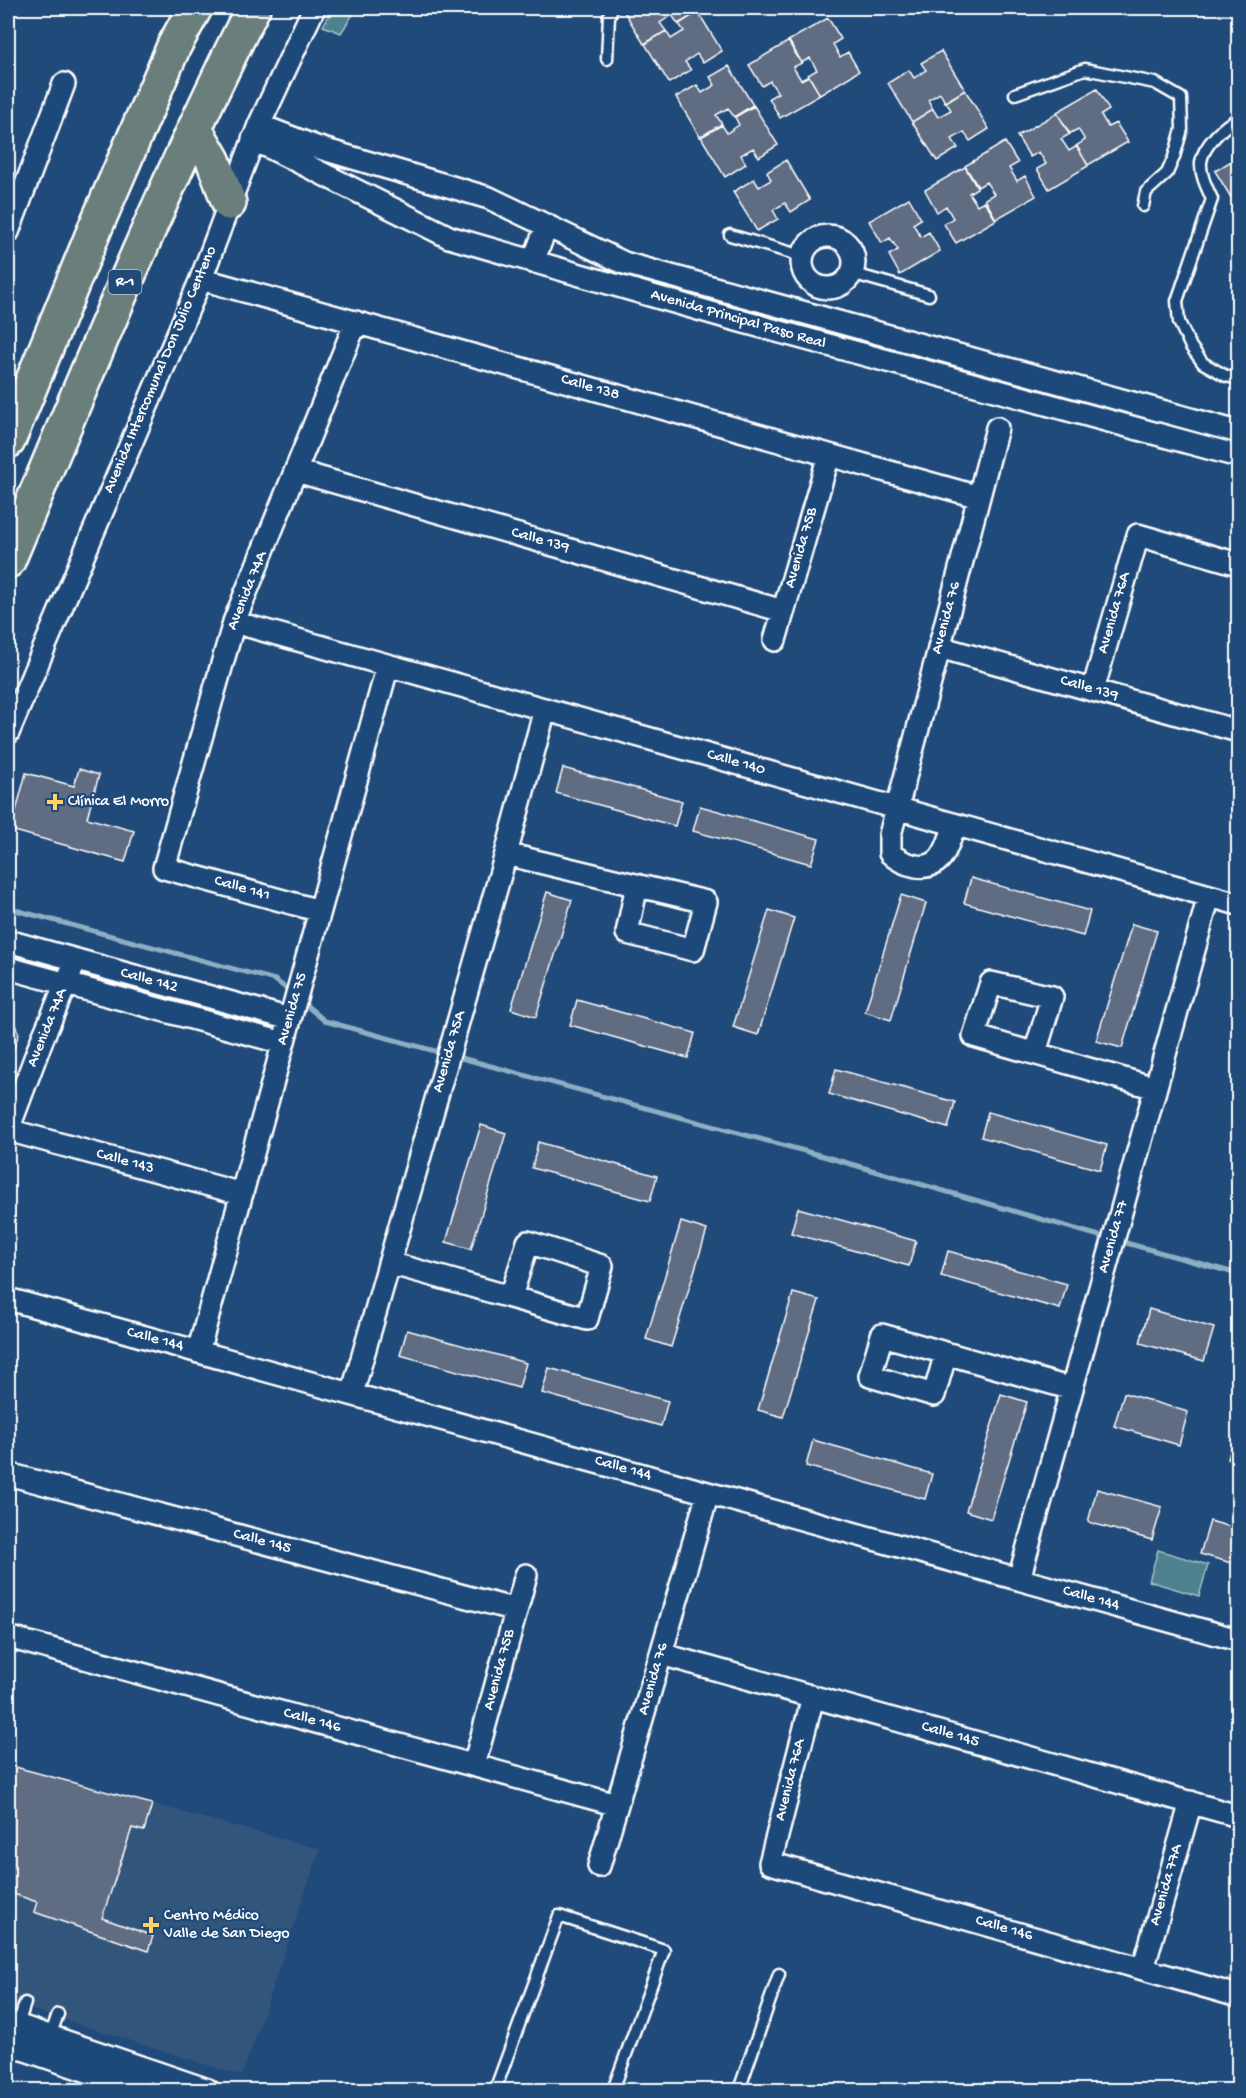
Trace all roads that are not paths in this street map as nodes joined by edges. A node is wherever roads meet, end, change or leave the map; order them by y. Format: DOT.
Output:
graph roads {
  1 [pos="195,8"];
  2 [pos="254,8"];
  3 [pos="314,8"];
  4 [pos="612,8"];
  5 [pos="607,58"];
  6 [pos="64,84"];
  7 [pos="1015,94"];
  8 [pos="1239,119"];
  9 [pos="195,129"];
  10 [pos="256,132"];
  11 [pos="230,203"];
  12 [pos="1143,206"];
  13 [pos="547,225"];
  14 [pos="8,232"];
  15 [pos="730,235"];
  16 [pos="802,256"];
  17 [pos="533,262"];
  18 [pos="851,273"];
  19 [pos="201,279"];
  20 [pos="820,286"];
  21 [pos="929,295"];
  22 [pos="804,313"];
  23 [pos="356,322"];
  24 [pos="797,337"];
  25 [pos="1239,379"];
  26 [pos="997,428"];
  27 [pos="1239,432"];
  28 [pos="8,441"];
  29 [pos="829,455"];
  30 [pos="1239,456"];
  31 [pos="296,471"];
  32 [pos="979,497"];
  33 [pos="8,561"];
  34 [pos="1239,564"];
  35 [pos="783,611"];
  36 [pos="234,622"];
  37 [pos="775,640"];
  38 [pos="939,647"];
  39 [pos="388,665"];
  40 [pos="1093,690"];
  41 [pos="545,709"];
  42 [pos="1239,731"];
  43 [pos="8,733"];
  44 [pos="897,808"];
  45 [pos="955,825"];
  46 [pos="506,854"];
  47 [pos="164,868"];
  48 [pos="637,885"];
  49 [pos="1209,896"];
  50 [pos="1239,904"];
  51 [pos="320,911"];
  52 [pos="8,941"];
  53 [pos="76,961"];
  54 [pos="8,968"];
  55 [pos="66,983"];
  56 [pos="294,1006"];
  57 [pos="283,1044"];
  58 [pos="1035,1053"];
  59 [pos="1155,1088"];
  60 [pos="8,1130"];
  61 [pos="242,1194"];
  62 [pos="389,1263"];
  63 [pos="511,1298"];
  64 [pos="8,1299"];
  65 [pos="198,1352"];
  66 [pos="946,1353"];
  67 [pos="1072,1389"];
  68 [pos="352,1394"];
  69 [pos="8,1474"];
  70 [pos="708,1493"];
  71 [pos="525,1575"];
  72 [pos="1019,1579"];
  73 [pos="516,1610"];
  74 [pos="8,1637"];
  75 [pos="1239,1640"];
  76 [pos="661,1654"];
  77 [pos="813,1697"];
  78 [pos="474,1765"];
  79 [pos="1191,1802"];
  80 [pos="617,1804"];
  81 [pos="1239,1816"];
  82 [pos="770,1863"];
  83 [pos="599,1866"];
  84 [pos="1143,1969"];
  85 [pos="779,1974"];
  86 [pos="1239,1996"];
  87 [pos="25,2003"];
  88 [pos="58,2014"];
  89 [pos="11,2034"];
  90 [pos="47,2047"];
  91 [pos="143,2091"];
  92 [pos="208,2091"];
  93 [pos="495,2091"];
  94 [pos="613,2091"];
  95 [pos="740,2091"];
  1 -- 28 [label="main road"];
  2 -- 9 [label="main road, R-1"];
  3 -- 10 [label="street, Avenida Intercomunal Don Julio Centeno"];
  4 -- 5 [label="lane"];
  6 -- 14 [label="street"];
  7 -- 12 [label="lane"];
  8 -- 25 [label="lane"];
  9 -- 11 [label="main road"];
  9 -- 33 [label="main road, R-1"];
  10 -- 11 [label="street, Avenida Intercomunal Don Julio Centeno"];
  10 -- 13 [label="street, Avenida Principal Paso Real"];
  10 -- 17 [label="street, Avenida Principal Paso Real"];
  11 -- 19 [label="street, Avenida Intercomunal Don Julio Centeno"];
  13 -- 17 [label="street"];
  13 -- 22 [label="street, Avenida Principal Paso Real"];
  15 -- 16 [label="lane"];
  16 -- 18 [label="street"];
  16 -- 20 [label="street"];
  17 -- 24 [label="street, Avenida Principal Paso Real"];
  18 -- 20 [label="street"];
  18 -- 21 [label="lane"];
  19 -- 23 [label="street, Calle 138"];
  19 -- 43 [label="street, Avenida Intercomunal Don Julio Centeno"];
  20 -- 22 [label="street"];
  22 -- 24 [label="street"];
  22 -- 27 [label="street, Avenida Principal Paso Real"];
  23 -- 29 [label="street, Calle 138"];
  23 -- 31 [label="street, Avenida 74A"];
  24 -- 30 [label="street, Avenida Principal Paso Real"];
  26 -- 32 [label="street, Avenida 76"];
  29 -- 32 [label="street, Calle 138"];
  29 -- 35 [label="street, Avenida 75B"];
  31 -- 35 [label="street, Calle 139"];
  31 -- 36 [label="street, Avenida 74A"];
  32 -- 38 [label="street, Avenida 76"];
  34 -- 40 [label="street, Avenida 76A"];
  35 -- 37 [label="street, Avenida 75B"];
  36 -- 39 [label="street, Calle 140"];
  36 -- 47 [label="street, Avenida 74A"];
  38 -- 40 [label="street, Calle 139"];
  38 -- 44 [label="street, Avenida 76"];
  39 -- 41 [label="street, Calle 140"];
  39 -- 51 [label="street, Avenida 75"];
  40 -- 42 [label="street, Calle 139"];
  41 -- 44 [label="street, Calle 140"];
  41 -- 46 [label="street, Avenida 75A"];
  44 -- 45 [label="street, Calle 140"];
  44 -- 45 [label="street, Avenida 76"];
  45 -- 49 [label="street, Calle 140"];
  46 -- 48 [label="street"];
  46 -- 62 [label="street, Avenida 75A"];
  47 -- 51 [label="street, Calle 141"];
  49 -- 50 [label="street, Calle 140"];
  49 -- 59 [label="street, Avenida 77"];
  51 -- 56 [label="street, Avenida 75"];
  52 -- 53 [label="street, Calle 142"];
  53 -- 55 [label="street, Avenida 74A"];
  53 -- 56 [label="street, Calle 142"];
  54 -- 55 [label="street, Calle 142"];
  55 -- 57 [label="street, Calle 142"];
  55 -- 60 [label="street, Avenida 74A"];
  56 -- 57 [label="street, Avenida 75"];
  57 -- 61 [label="street, Avenida 75"];
  58 -- 59 [label="street"];
  59 -- 67 [label="street, Avenida 77"];
  60 -- 61 [label="street, Calle 143"];
  61 -- 65 [label="street, Avenida 75"];
  62 -- 63 [label="street"];
  62 -- 68 [label="street, Avenida 75A"];
  63 -- 63 [label="street"];
  64 -- 65 [label="street, Calle 144"];
  65 -- 68 [label="street, Calle 144"];
  66 -- 67 [label="street"];
  67 -- 72 [label="street, Avenida 77"];
  68 -- 70 [label="street, Calle 144"];
  69 -- 73 [label="street, Calle 145"];
  70 -- 72 [label="street, Calle 144"];
  70 -- 76 [label="street, Avenida 76"];
  71 -- 73 [label="street, Avenida 75B"];
  72 -- 75 [label="street, Calle 144"];
  73 -- 78 [label="street, Avenida 75B"];
  74 -- 78 [label="street, Calle 146"];
  76 -- 77 [label="street, Calle 145"];
  76 -- 80 [label="street, Avenida 76"];
  77 -- 79 [label="street, Calle 145"];
  77 -- 82 [label="street, Avenida 76A"];
  78 -- 80 [label="street, Calle 146"];
  79 -- 81 [label="street, Calle 145"];
  79 -- 84 [label="street, Avenida 77A"];
  80 -- 83 [label="street, Avenida 76"];
  82 -- 84 [label="street, Calle 146"];
  84 -- 86 [label="street, Calle 146"];
  85 -- 95 [label="lane"];
  87 -- 89 [label="lane"];
  88 -- 90 [label="lane"];
  89 -- 90 [label="street"];
  90 -- 91 [label="street"];
  90 -- 92 [label="street"];
  93 -- 94 [label="lane"];
}
